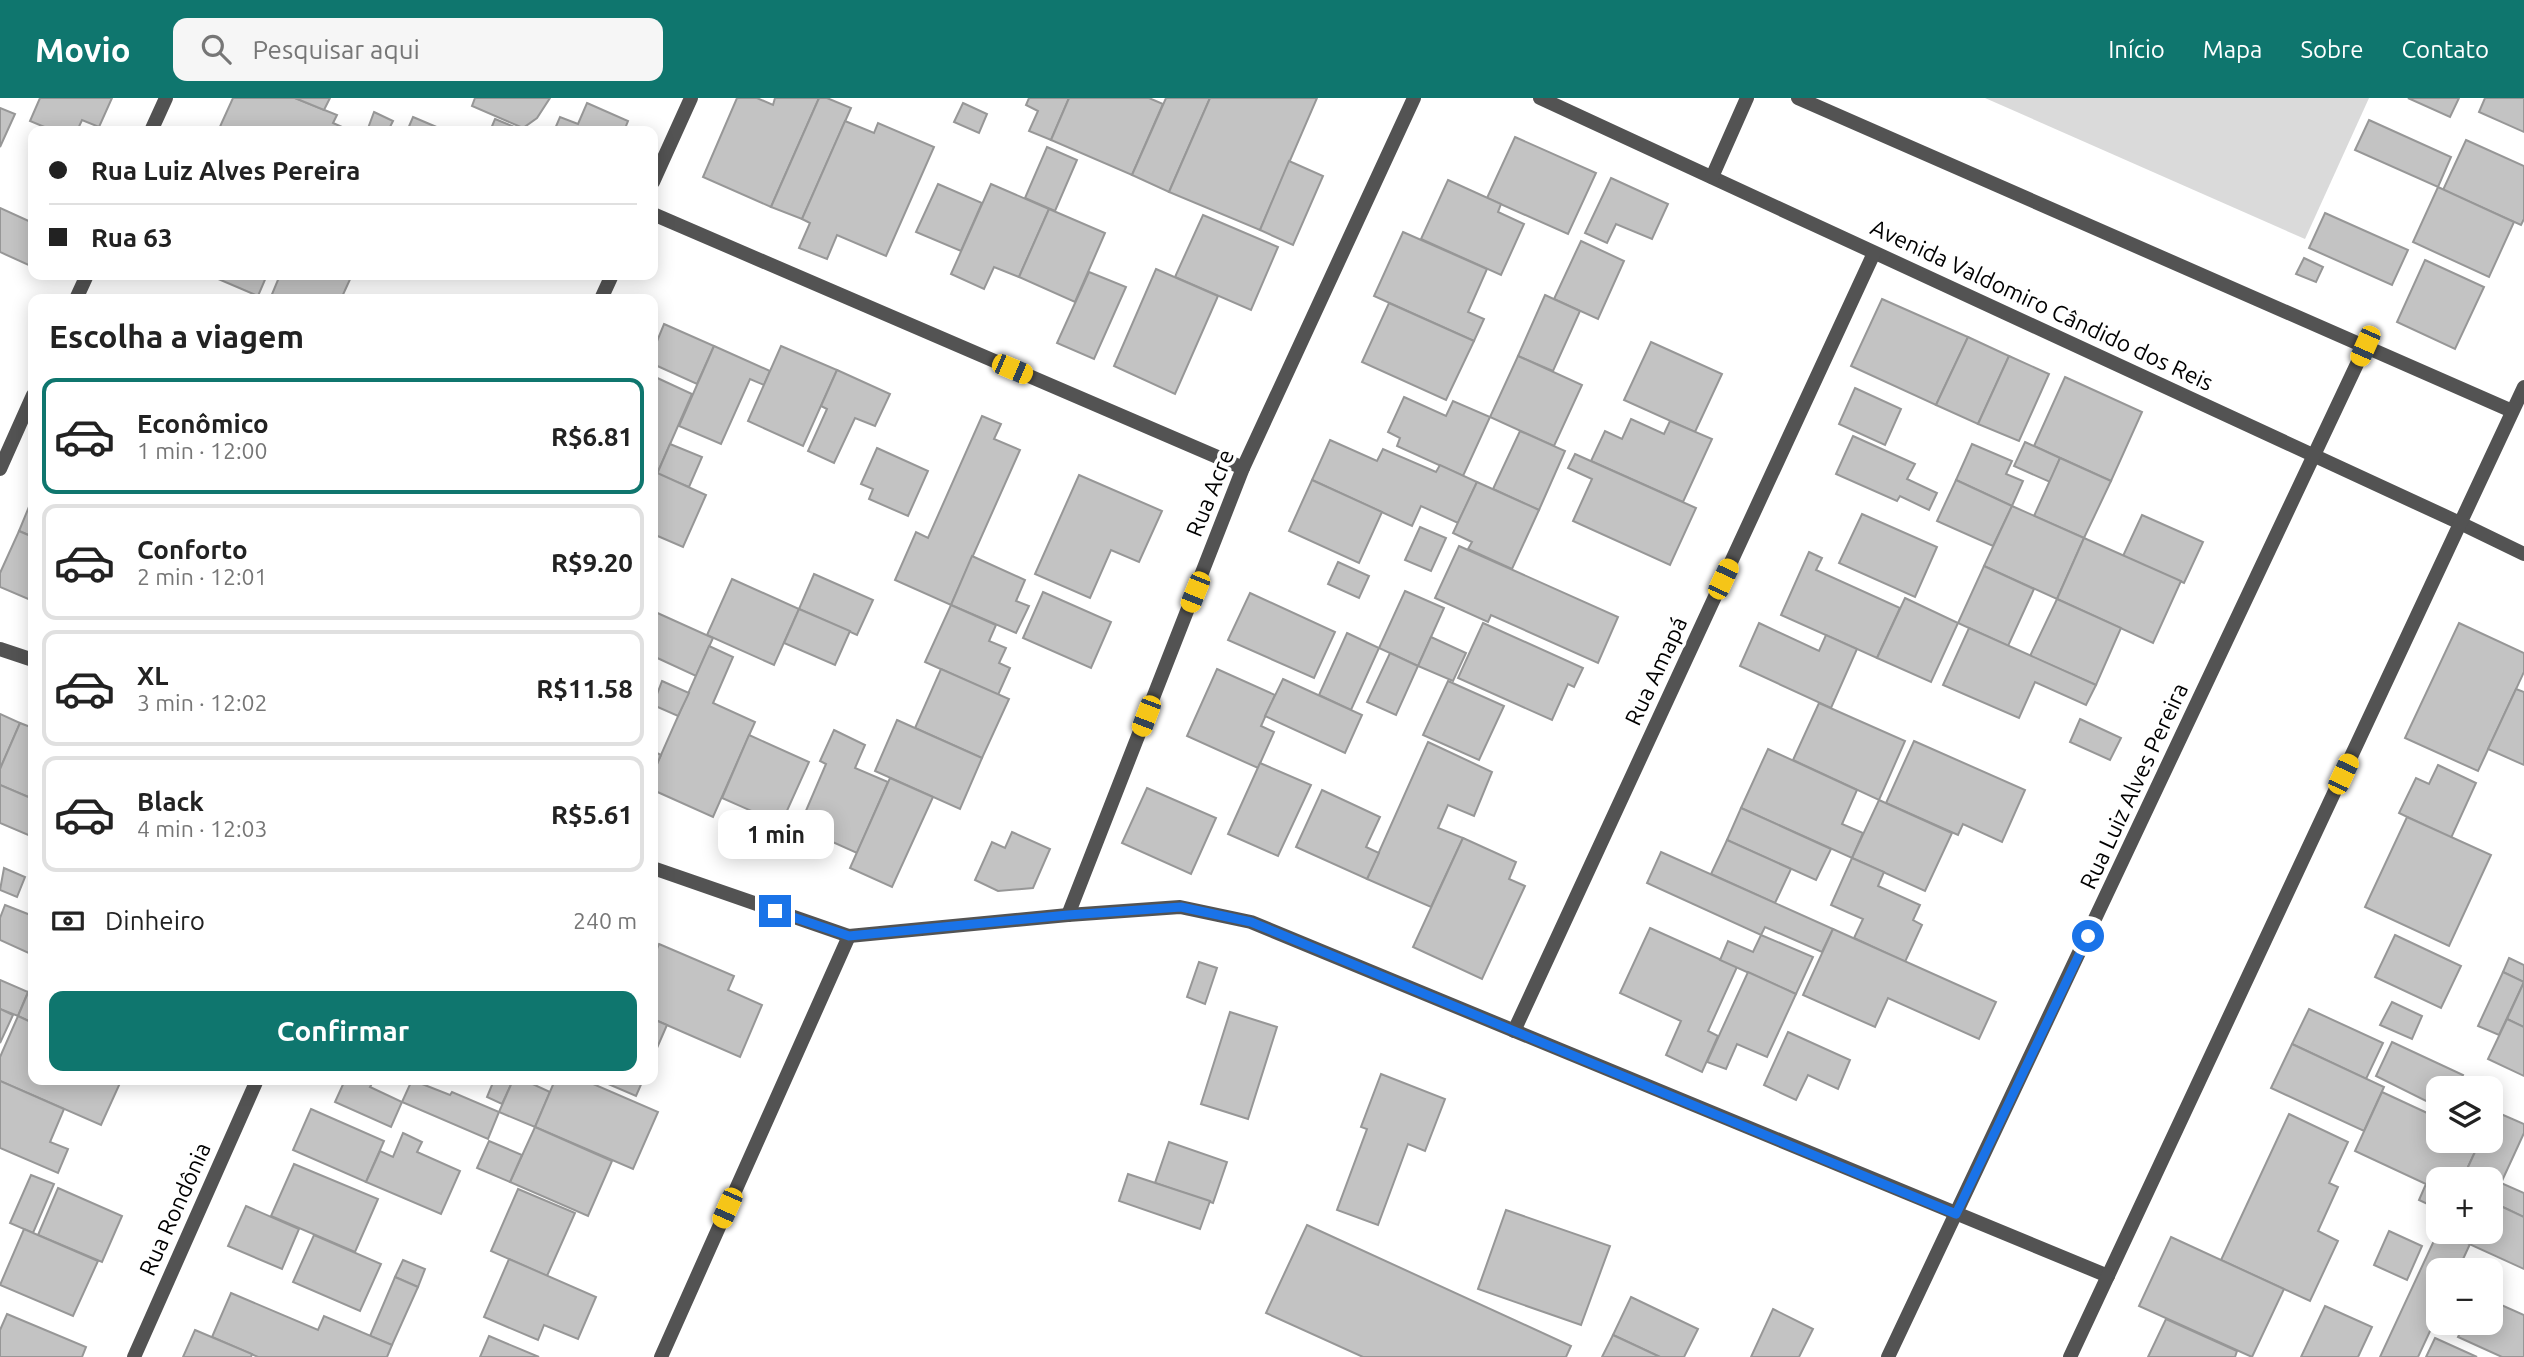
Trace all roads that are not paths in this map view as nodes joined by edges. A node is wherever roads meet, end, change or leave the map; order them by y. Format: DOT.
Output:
graph roads {
  1 [pos="166,98"];
  2 [pos="691,98"];
  3 [pos="1414,98"];
  4 [pos="1540,98"];
  5 [pos="1747,98"];
  6 [pos="1798,98"];
  7 [pos="153,126"];
  8 [pos="658,171"];
  9 [pos="1712,177"];
  10 [pos="658,216"];
  11 [pos="1874,253"];
  12 [pos="2365,346"];
  13 [pos="2524,387"];
  14 [pos="28,406"];
  15 [pos="2518,414"];
  16 [pos="2316,456"];
  17 [pos="1243,468"];
  18 [pos="0,469"];
  19 [pos="2460,523"];
  20 [pos="2524,554"];
  21 [pos="0,649"];
  22 [pos="28,658"];
  23 [pos="658,870"];
  24 [pos="1068,915"];
  25 [pos="849,936"];
  26 [pos="1514,1031"];
  27 [pos="255,1085"];
  28 [pos="1956,1214"];
  29 [pos="2108,1276"];
  30 [pos="134,1357"];
  31 [pos="661,1357"];
  32 [pos="1888,1357"];
  33 [pos="2070,1357"];
  1 -- 7 [label="street"];
  2 -- 8 [label="street"];
  3 -- 17 [label="street, Rua Acre"];
  4 -- 9 [label="street, Avenida Valdomiro Cândido dos Reis"];
  5 -- 9 [label="street"];
  6 -- 12 [label="street"];
  9 -- 11 [label="street, Avenida Valdomiro Cândido dos Reis"];
  10 -- 17 [label="street"];
  11 -- 16 [label="street, Avenida Valdomiro Cândido dos Reis"];
  11 -- 26 [label="street, Rua Amapá"];
  12 -- 15 [label="street"];
  12 -- 16 [label="street, Rua Luiz Alves Pereira"];
  13 -- 15 [label="street"];
  14 -- 18 [label="street"];
  15 -- 19 [label="street"];
  16 -- 19 [label="street, Avenida Valdomiro Cândido dos Reis"];
  16 -- 28 [label="street, Rua Luiz Alves Pereira"];
  17 -- 24 [label="street, Rua Acre"];
  19 -- 20 [label="street, Avenida Valdomiro Cândido dos Reis"];
  19 -- 29 [label="street"];
  21 -- 22 [label="street"];
  23 -- 25 [label="street"];
  24 -- 25 [label="street"];
  24 -- 26 [label="street"];
  25 -- 31 [label="street"];
  26 -- 28 [label="street"];
  27 -- 30 [label="street, Rua Rondônia"];
  28 -- 29 [label="street"];
  28 -- 32 [label="street, Rua Luiz Alves Pereira"];
  29 -- 33 [label="street"];
}
